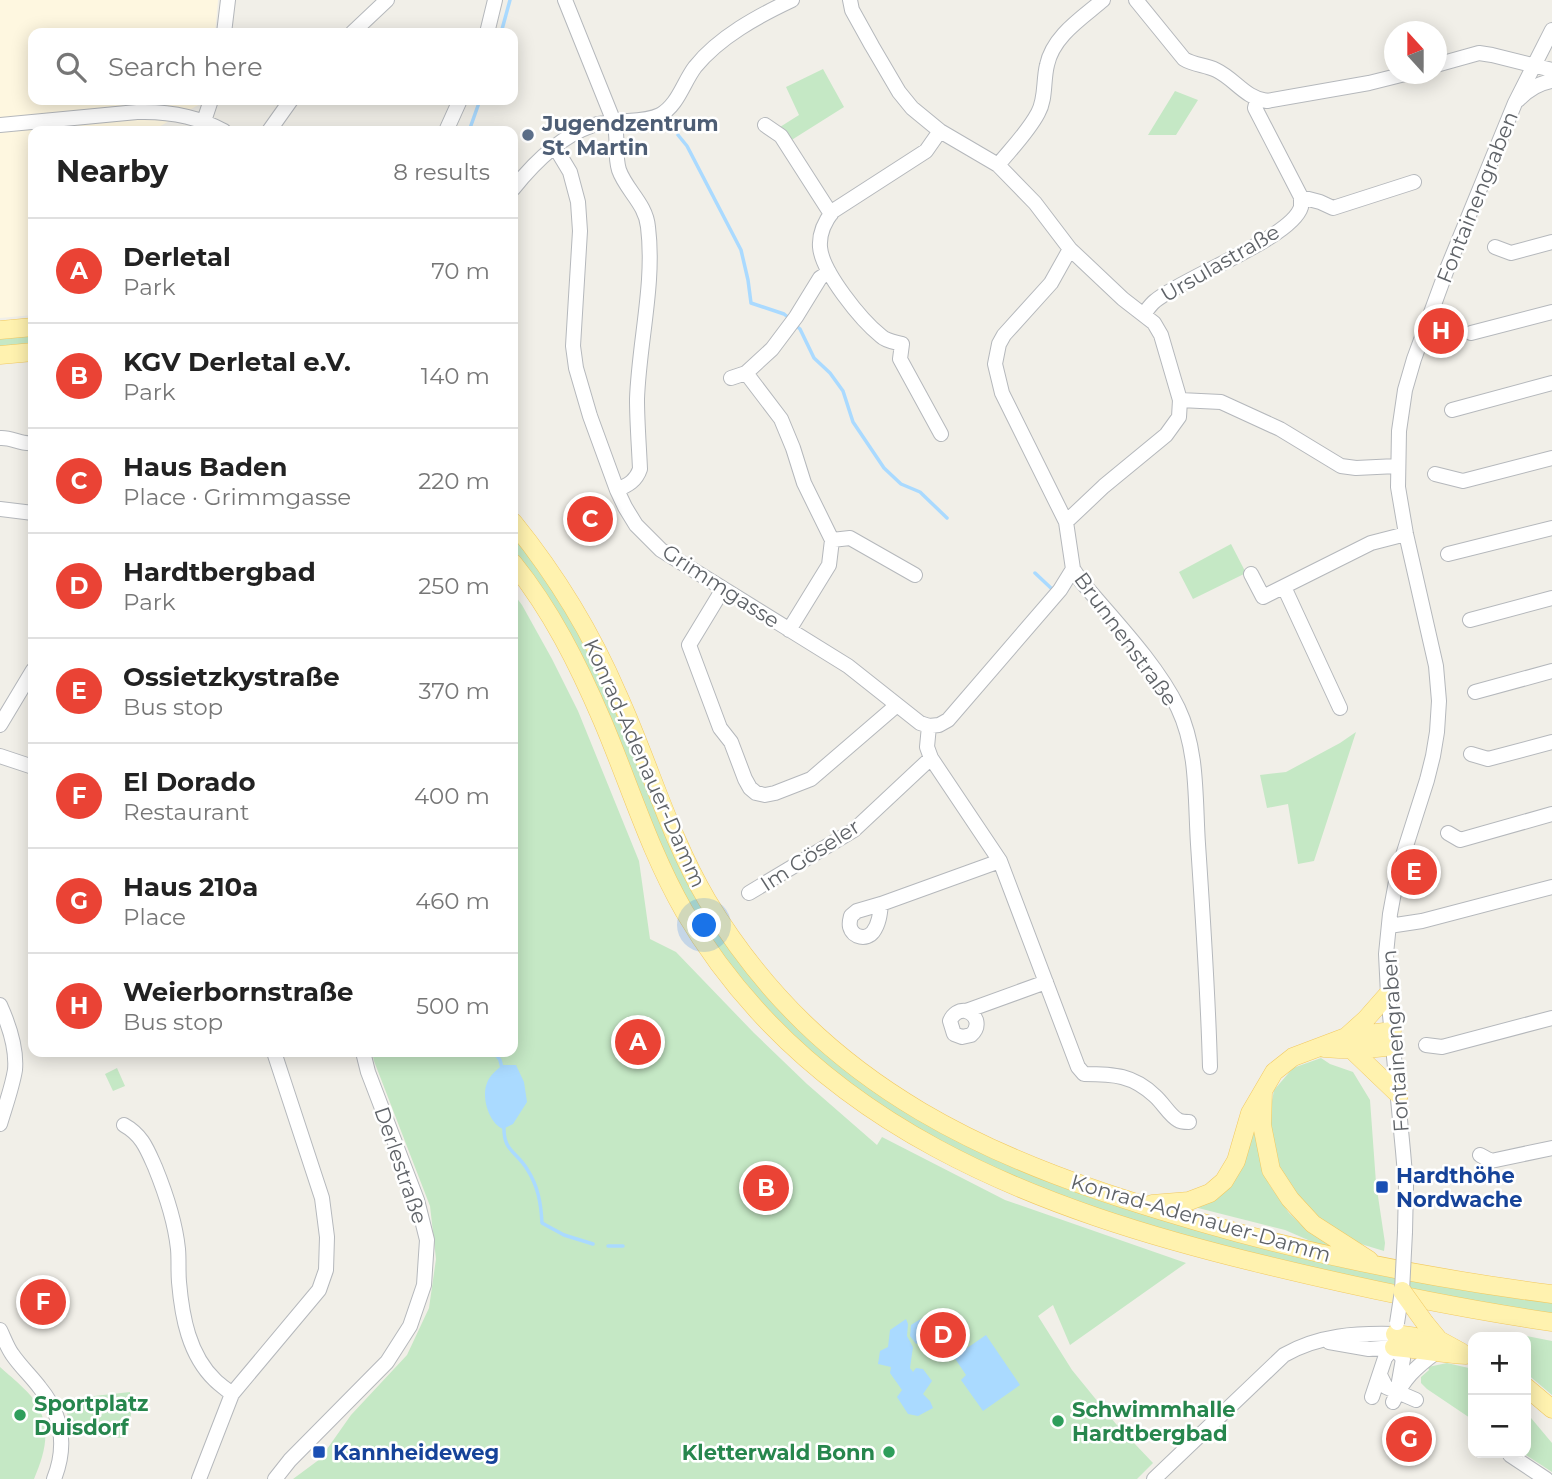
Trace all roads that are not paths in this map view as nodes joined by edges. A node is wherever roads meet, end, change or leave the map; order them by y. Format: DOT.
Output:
graph roads {
  1 [pos="228,0"];
  2 [pos="387,0"];
  3 [pos="495,0"];
  4 [pos="565,0"];
  5 [pos="792,0"];
  6 [pos="850,0"];
  7 [pos="1103,0"];
  8 [pos="1136,0"];
  9 [pos="225,28"];
  10 [pos="357,28"];
  11 [pos="488,28"];
  12 [pos="1552,30"];
  13 [pos="1447,62"];
  14 [pos="1532,66"];
  15 [pos="1550,78"];
  16 [pos="1384,79"];
  17 [pos="1257,100"];
  18 [pos="1515,103"];
  19 [pos="209,105"];
  20 [pos="287,105"];
  21 [pos="458,105"];
  22 [pos="204,121"];
  23 [pos="614,122"];
  24 [pos="0,125"];
  25 [pos="765,125"];
  26 [pos="214,126"];
  27 [pos="273,126"];
  28 [pos="448,126"];
  29 [pos="940,131"];
  30 [pos="555,147"];
  31 [pos="998,166"];
  32 [pos="1414,182"];
  33 [pos="518,183"];
  34 [pos="1301,197"];
  35 [pos="831,214"];
  36 [pos="1552,242"];
  37 [pos="1495,247"];
  38 [pos="1070,250"];
  39 [pos="829,272"];
  40 [pos="1552,312"];
  41 [pos="1144,314"];
  42 [pos="28,327"];
  43 [pos="0,330"];
  44 [pos="1471,332"];
  45 [pos="28,352"];
  46 [pos="0,355"];
  47 [pos="746,373"];
  48 [pos="731,378"];
  49 [pos="1552,383"];
  50 [pos="1180,400"];
  51 [pos="1452,411"];
  52 [pos="940,433"];
  53 [pos="0,438"];
  54 [pos="28,444"];
  55 [pos="1552,458"];
  56 [pos="1398,466"];
  57 [pos="1435,474"];
  58 [pos="617,490"];
  59 [pos="0,509"];
  60 [pos="28,512"];
  61 [pos="1066,522"];
  62 [pos="518,528"];
  63 [pos="1552,528"];
  64 [pos="1406,534"];
  65 [pos="832,540"];
  66 [pos="1448,554"];
  67 [pos="1073,569"];
  68 [pos="518,570"];
  69 [pos="1251,574"];
  70 [pos="915,575"];
  71 [pos="1284,587"];
  72 [pos="723,589"];
  73 [pos="1552,598"];
  74 [pos="1470,620"];
  75 [pos="789,630"];
  76 [pos="1552,671"];
  77 [pos="28,678"];
  78 [pos="1475,692"];
  79 [pos="897,705"];
  80 [pos="1340,708"];
  81 [pos="0,725"];
  82 [pos="929,726"];
  83 [pos="1552,742"];
  84 [pos="1471,754"];
  85 [pos="0,756"];
  86 [pos="932,758"];
  87 [pos="28,765"];
  88 [pos="1552,814"];
  89 [pos="1448,832"];
  90 [pos="1000,861"];
  91 [pos="1552,887"];
  92 [pos="749,893"];
  93 [pos="881,904"];
  94 [pos="1389,926"];
  95 [pos="1046,982"];
  96 [pos="1388,993"];
  97 [pos="0,1005"];
  98 [pos="967,1011"];
  99 [pos="1552,1018"];
  100 [pos="1392,1039"];
  101 [pos="1349,1043"];
  102 [pos="1426,1045"];
  103 [pos="276,1057"];
  104 [pos="364,1057"];
  105 [pos="1210,1067"];
  106 [pos="1263,1091"];
  107 [pos="1399,1095"];
  108 [pos="1189,1122"];
  109 [pos="0,1124"];
  110 [pos="124,1125"];
  111 [pos="1552,1148"];
  112 [pos="1480,1155"];
  113 [pos="1136,1204"];
  114 [pos="1381,1267"];
  115 [pos="1402,1291"];
  116 [pos="1552,1294"];
  117 [pos="1552,1322"];
  118 [pos="0,1330"];
  119 [pos="1395,1335"];
  120 [pos="1437,1347"];
  121 [pos="1468,1356"];
  122 [pos="1380,1375"];
  123 [pos="1531,1391"];
  124 [pos="232,1394"];
  125 [pos="1375,1398"];
  126 [pos="1396,1399"];
  127 [pos="1416,1400"];
  128 [pos="1552,1409"];
  129 [pos="1514,1458"];
  130 [pos="54,1479"];
  131 [pos="199,1479"];
  132 [pos="275,1479"];
  133 [pos="1154,1479"];
  134 [pos="1546,1479"];
  1 -- 9 [label="street"];
  2 -- 10 [label="street"];
  3 -- 11 [label="street"];
  4 -- 23 [label="street"];
  5 -- 23 [label="street"];
  6 -- 29 [label="street"];
  7 -- 31 [label="street"];
  8 -- 17 [label="street"];
  12 -- 14 [label="street, Fontainengraben"];
  13 -- 14 [label="street"];
  14 -- 15 [label="street"];
  14 -- 18 [label="street, Fontainengraben"];
  15 -- 18 [label="street"];
  16 -- 17 [label="street"];
  17 -- 34 [label="street"];
  18 -- 56 [label="street, Fontainengraben"];
  19 -- 22 [label="street"];
  20 -- 27 [label="street"];
  21 -- 28 [label="street"];
  22 -- 24 [label="street"];
  22 -- 26 [label="street"];
  23 -- 30 [label="street"];
  23 -- 58 [label="street"];
  25 -- 35 [label="street"];
  29 -- 31 [label="street"];
  29 -- 35 [label="street"];
  30 -- 33 [label="street"];
  30 -- 58 [label="street, Grimmgasse"];
  31 -- 38 [label="street"];
  32 -- 34 [label="street"];
  34 -- 41 [label="street, Ursulastraße"];
  35 -- 39 [label="street"];
  36 -- 37 [label="street"];
  38 -- 41 [label="street"];
  38 -- 61 [label="street, Brunnenstraße"];
  39 -- 47 [label="street"];
  39 -- 52 [label="street"];
  40 -- 44 [label="street"];
  41 -- 50 [label="street"];
  42 -- 43 [label="main road"];
  45 -- 46 [label="main road"];
  47 -- 48 [label="street"];
  47 -- 65 [label="street"];
  49 -- 51 [label="street"];
  50 -- 56 [label="street"];
  50 -- 61 [label="street"];
  53 -- 54 [label="street"];
  55 -- 57 [label="street"];
  56 -- 64 [label="street, Fontainengraben"];
  58 -- 72 [label="street, Grimmgasse"];
  59 -- 60 [label="street"];
  61 -- 67 [label="street, Brunnenstraße"];
  62 -- 113 [label="main road, Konrad-Adenauer-Damm"];
  63 -- 66 [label="street"];
  64 -- 71 [label="street"];
  64 -- 94 [label="street, Fontainengraben"];
  65 -- 70 [label="street"];
  65 -- 75 [label="street"];
  67 -- 82 [label="street"];
  67 -- 105 [label="street, Brunnenstraße"];
  68 -- 117 [label="main road, Konrad-Adenauer-Damm"];
  69 -- 71 [label="street"];
  71 -- 80 [label="street"];
  72 -- 75 [label="street, Grimmgasse"];
  72 -- 79 [label="street"];
  73 -- 74 [label="street"];
  75 -- 79 [label="street, Grimmgasse"];
  76 -- 78 [label="street"];
  77 -- 81 [label="street"];
  79 -- 82 [label="street, Grimmgasse"];
  82 -- 86 [label="street"];
  83 -- 84 [label="street"];
  85 -- 87 [label="street"];
  86 -- 90 [label="street"];
  86 -- 92 [label="street, Im Göseler"];
  88 -- 89 [label="street"];
  90 -- 93 [label="street"];
  90 -- 95 [label="street"];
  91 -- 94 [label="street"];
  94 -- 96 [label="street, Fontainengraben"];
  95 -- 98 [label="street"];
  95 -- 108 [label="street"];
  96 -- 100 [label="street, Fontainengraben"];
  96 -- 101 [label="main road"];
  97 -- 109 [label="street"];
  99 -- 102 [label="street"];
  100 -- 101 [label="main road"];
  100 -- 107 [label="street, Fontainengraben"];
  101 -- 106 [label="main road"];
  101 -- 107 [label="main road"];
  103 -- 124 [label="street"];
  104 -- 132 [label="street, Derlestraße"];
  106 -- 113 [label="main road"];
  106 -- 114 [label="main road"];
  107 -- 115 [label="street, Fontainengraben, bridge"];
  110 -- 124 [label="street"];
  111 -- 112 [label="street"];
  113 -- 114 [label="main road, Konrad-Adenauer-Damm"];
  114 -- 116 [label="main road, Konrad-Adenauer-Damm"];
  115 -- 119 [label="street, Fontainengraben, bridge"];
  115 -- 120 [label="main road, bridge"];
  118 -- 130 [label="street"];
  119 -- 120 [label="main road"];
  119 -- 122 [label="street, Fontainengraben"];
  119 -- 126 [label="street, Fontainengraben"];
  119 -- 133 [label="street"];
  120 -- 121 [label="main road"];
  120 -- 126 [label="street"];
  122 -- 125 [label="street, Fontainengraben"];
  122 -- 126 [label="street"];
  123 -- 128 [label="main road"];
  124 -- 131 [label="street"];
  126 -- 127 [label="street"];
  129 -- 134 [label="street"];
}
